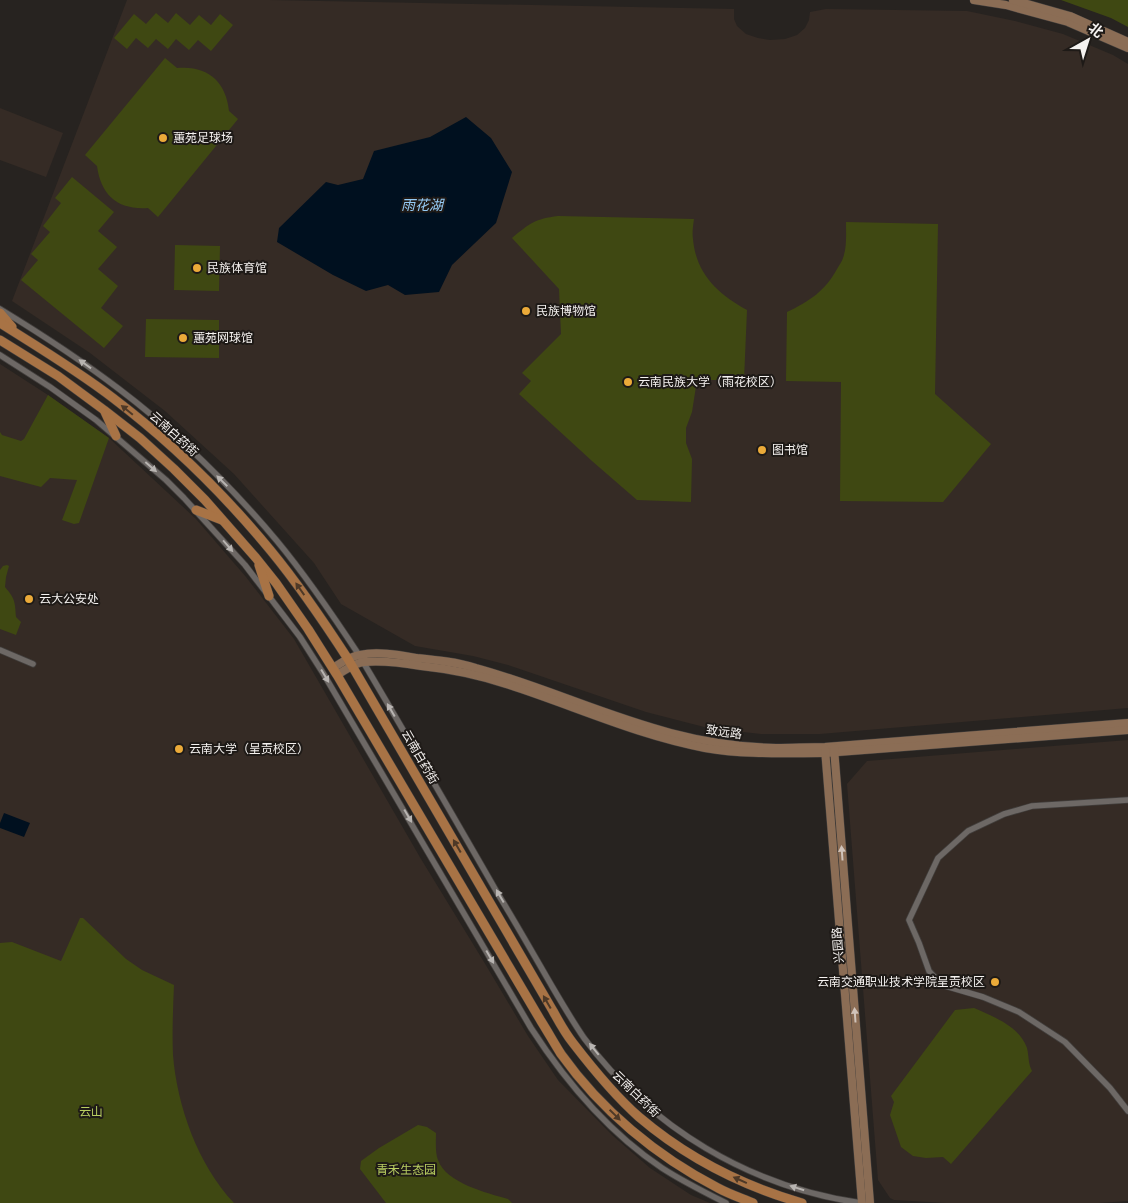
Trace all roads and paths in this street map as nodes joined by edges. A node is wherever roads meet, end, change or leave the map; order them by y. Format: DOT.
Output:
graph roads {
  1 [pos="974,0"];
  2 [pos="1013,0"];
  3 [pos="1128,42"];
  4 [pos="1128,48"];
  5 [pos="0,309"];
  6 [pos="0,313"];
  7 [pos="0,323"];
  8 [pos="18,334"];
  9 [pos="0,340"];
  10 [pos="0,355"];
  11 [pos="104,410"];
  12 [pos="116,436"];
  13 [pos="196,510"];
  14 [pos="224,521"];
  15 [pos="256,558"];
  16 [pos="269,596"];
  17 [pos="328,629"];
  18 [pos="313,637"];
  19 [pos="0,650"];
  20 [pos="359,655"];
  21 [pos="364,662"];
  22 [pos="350,663"];
  23 [pos="33,664"];
  24 [pos="335,672"];
  25 [pos="376,705"];
  26 [pos="361,714"];
  27 [pos="1128,722"];
  28 [pos="1128,730"];
  29 [pos="834,749"];
  30 [pos="825,750"];
  31 [pos="1128,800"];
  32 [pos="1128,1111"];
  33 [pos="726,1203"];
  34 [pos="753,1203"];
  35 [pos="802,1203"];
  36 [pos="862,1203"];
  37 [pos="870,1203"];
  1 -- 4 [label="main road"];
  2 -- 3 [label="main road"];
  20 -- 5 [label="street, one-way"];
  6 -- 8 [label="main road"];
  7 -- 8 [label="main road, 云南白药街"];
  17 -- 8 [label="main road, 云南白药街, one-way"];
  9 -- 11 [label="main road"];
  10 -- 12 [label="street"];
  11 -- 12 [label="main road"];
  11 -- 14 [label="main road"];
  12 -- 13 [label="street, one-way"];
  13 -- 14 [label="main road"];
  13 -- 16 [label="street, one-way"];
  14 -- 15 [label="main road"];
  15 -- 16 [label="main road"];
  15 -- 18 [label="main road"];
  16 -- 33 [label="street, one-way"];
  17 -- 18 [label="main road"];
  17 -- 22 [label="main road, 云南白药街"];
  18 -- 24 [label="main road"];
  19 -- 23 [label="street"];
  20 -- 21 [label="street"];
  20 -- 22 [label="main road, 致远路"];
  20 -- 30 [label="main road, 致远路"];
  21 -- 22 [label="main road, 致远路"];
  21 -- 30 [label="main road, 致远路"];
  36 -- 21 [label="street, one-way"];
  22 -- 24 [label="main road, 致远路"];
  22 -- 25 [label="main road, 云南白药街"];
  24 -- 26 [label="main road"];
  25 -- 26 [label="main road"];
  35 -- 25 [label="main road, 云南白药街, one-way"];
  26 -- 34 [label="main road, one-way"];
  27 -- 29 [label="main road, 致远路"];
  28 -- 29 [label="main road, 致远路"];
  29 -- 30 [label="main road, 致远路"];
  37 -- 29 [label="main road, 兴园路, one-way"];
  30 -- 36 [label="main road, 兴园路"];
  31 -- 32 [label="street"];
}
